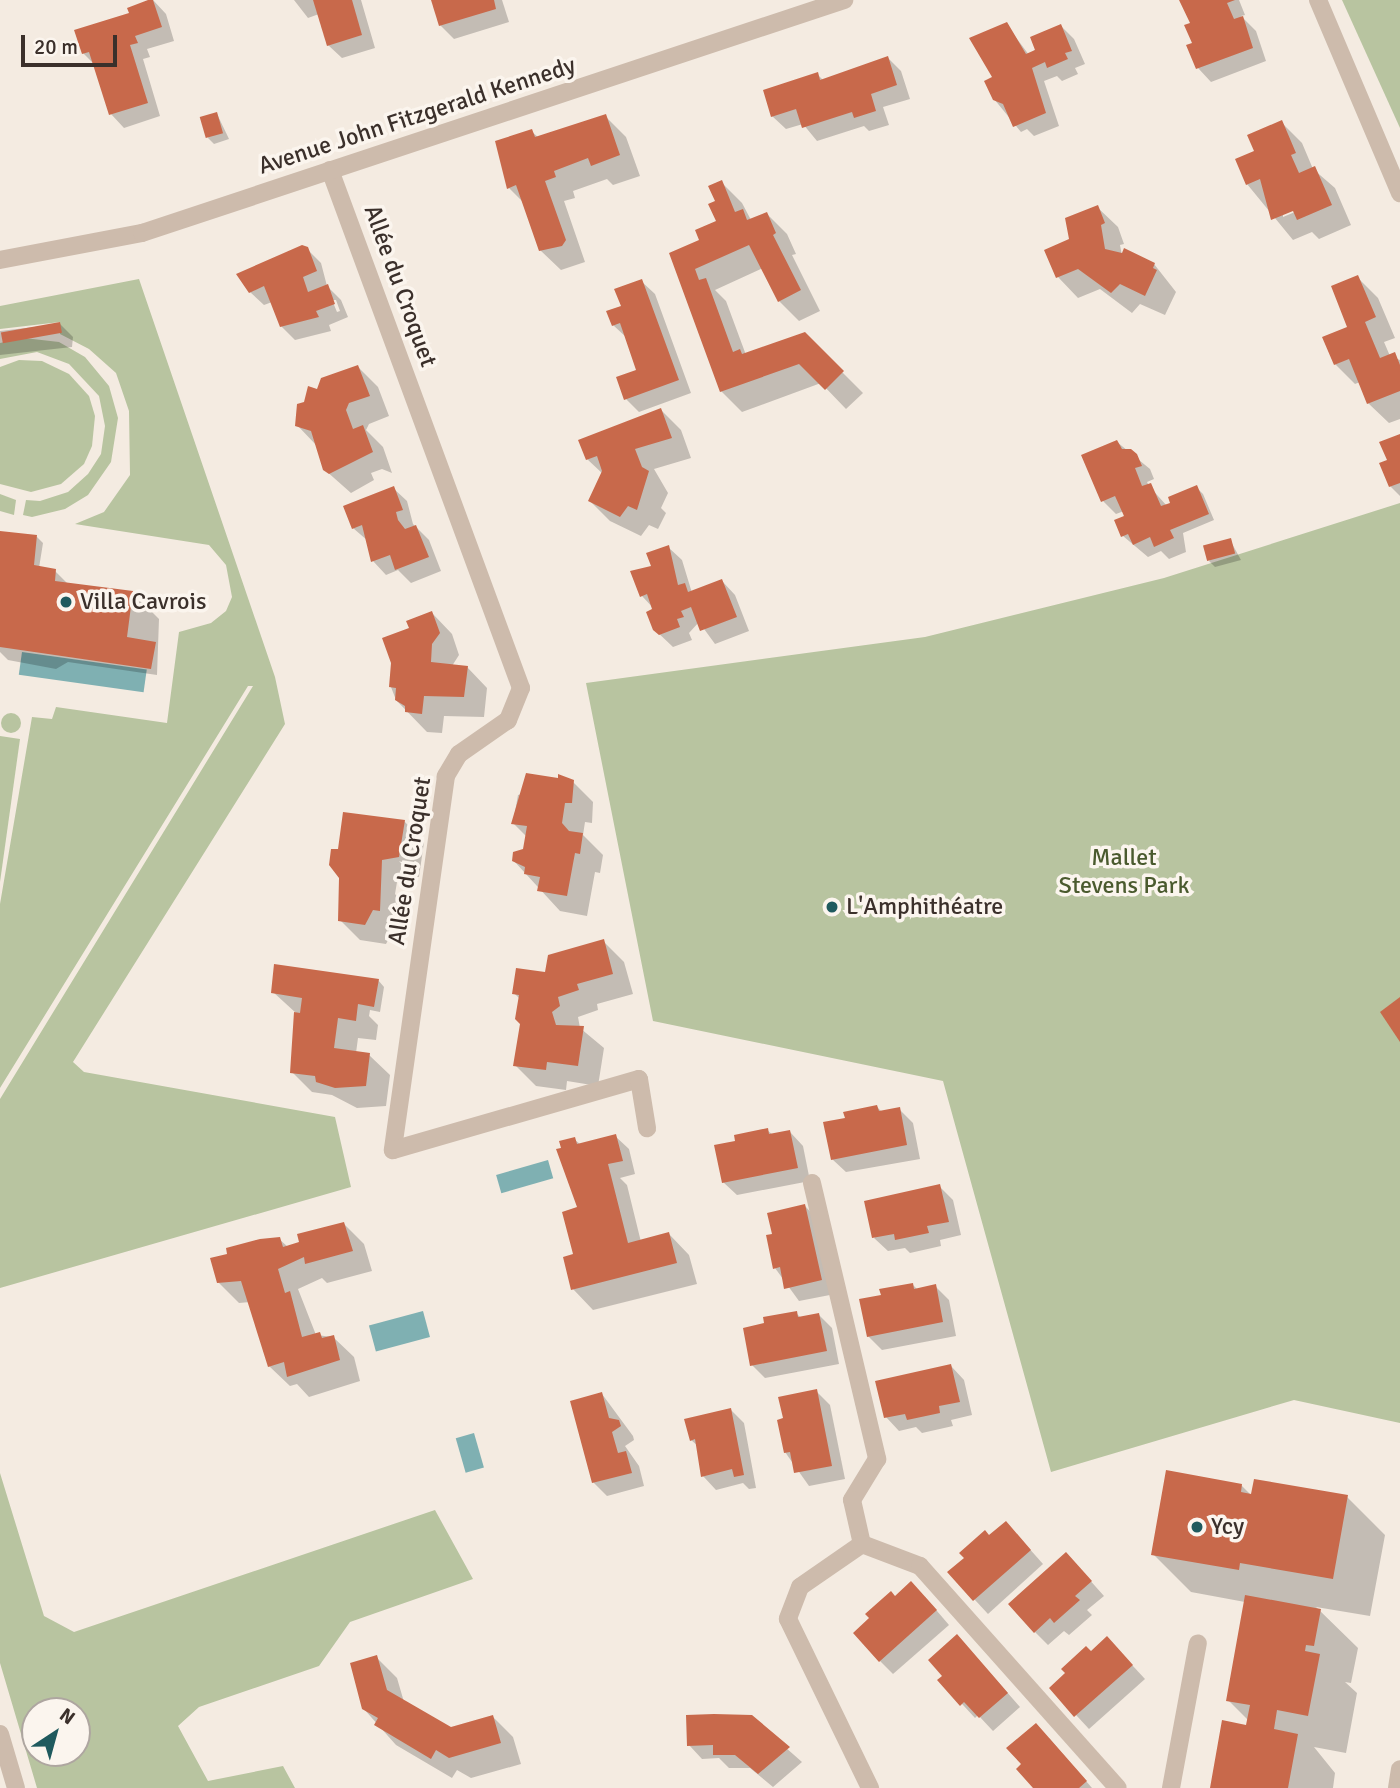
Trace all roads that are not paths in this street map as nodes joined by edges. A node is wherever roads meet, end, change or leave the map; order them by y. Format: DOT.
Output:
graph roads {
  1 [pos="844,0"];
  2 [pos="1318,0"];
  3 [pos="330,170"];
  4 [pos="1400,193"];
  5 [pos="0,260"];
  6 [pos="648,1128"];
  7 [pos="812,1183"];
  8 [pos="862,1544"];
  9 [pos="1198,1643"];
  10 [pos="0,1734"];
  11 [pos="1400,1769"];
  12 [pos="16,1788"];
  13 [pos="870,1788"];
  14 [pos="1118,1788"];
  15 [pos="1171,1788"];
  16 [pos="1397,1788"];
  1 -- 3 [label="street, Avenue John Fitzgerald Kennedy"];
  2 -- 4 [label="street"];
  3 -- 5 [label="street, Avenue John Fitzgerald Kennedy"];
  3 -- 6 [label="street, Allée du Croquet"];
  7 -- 8 [label="street"];
  8 -- 13 [label="street"];
  8 -- 14 [label="street"];
  9 -- 15 [label="street"];
  10 -- 12 [label="street"];
  11 -- 16 [label="street"];
}
